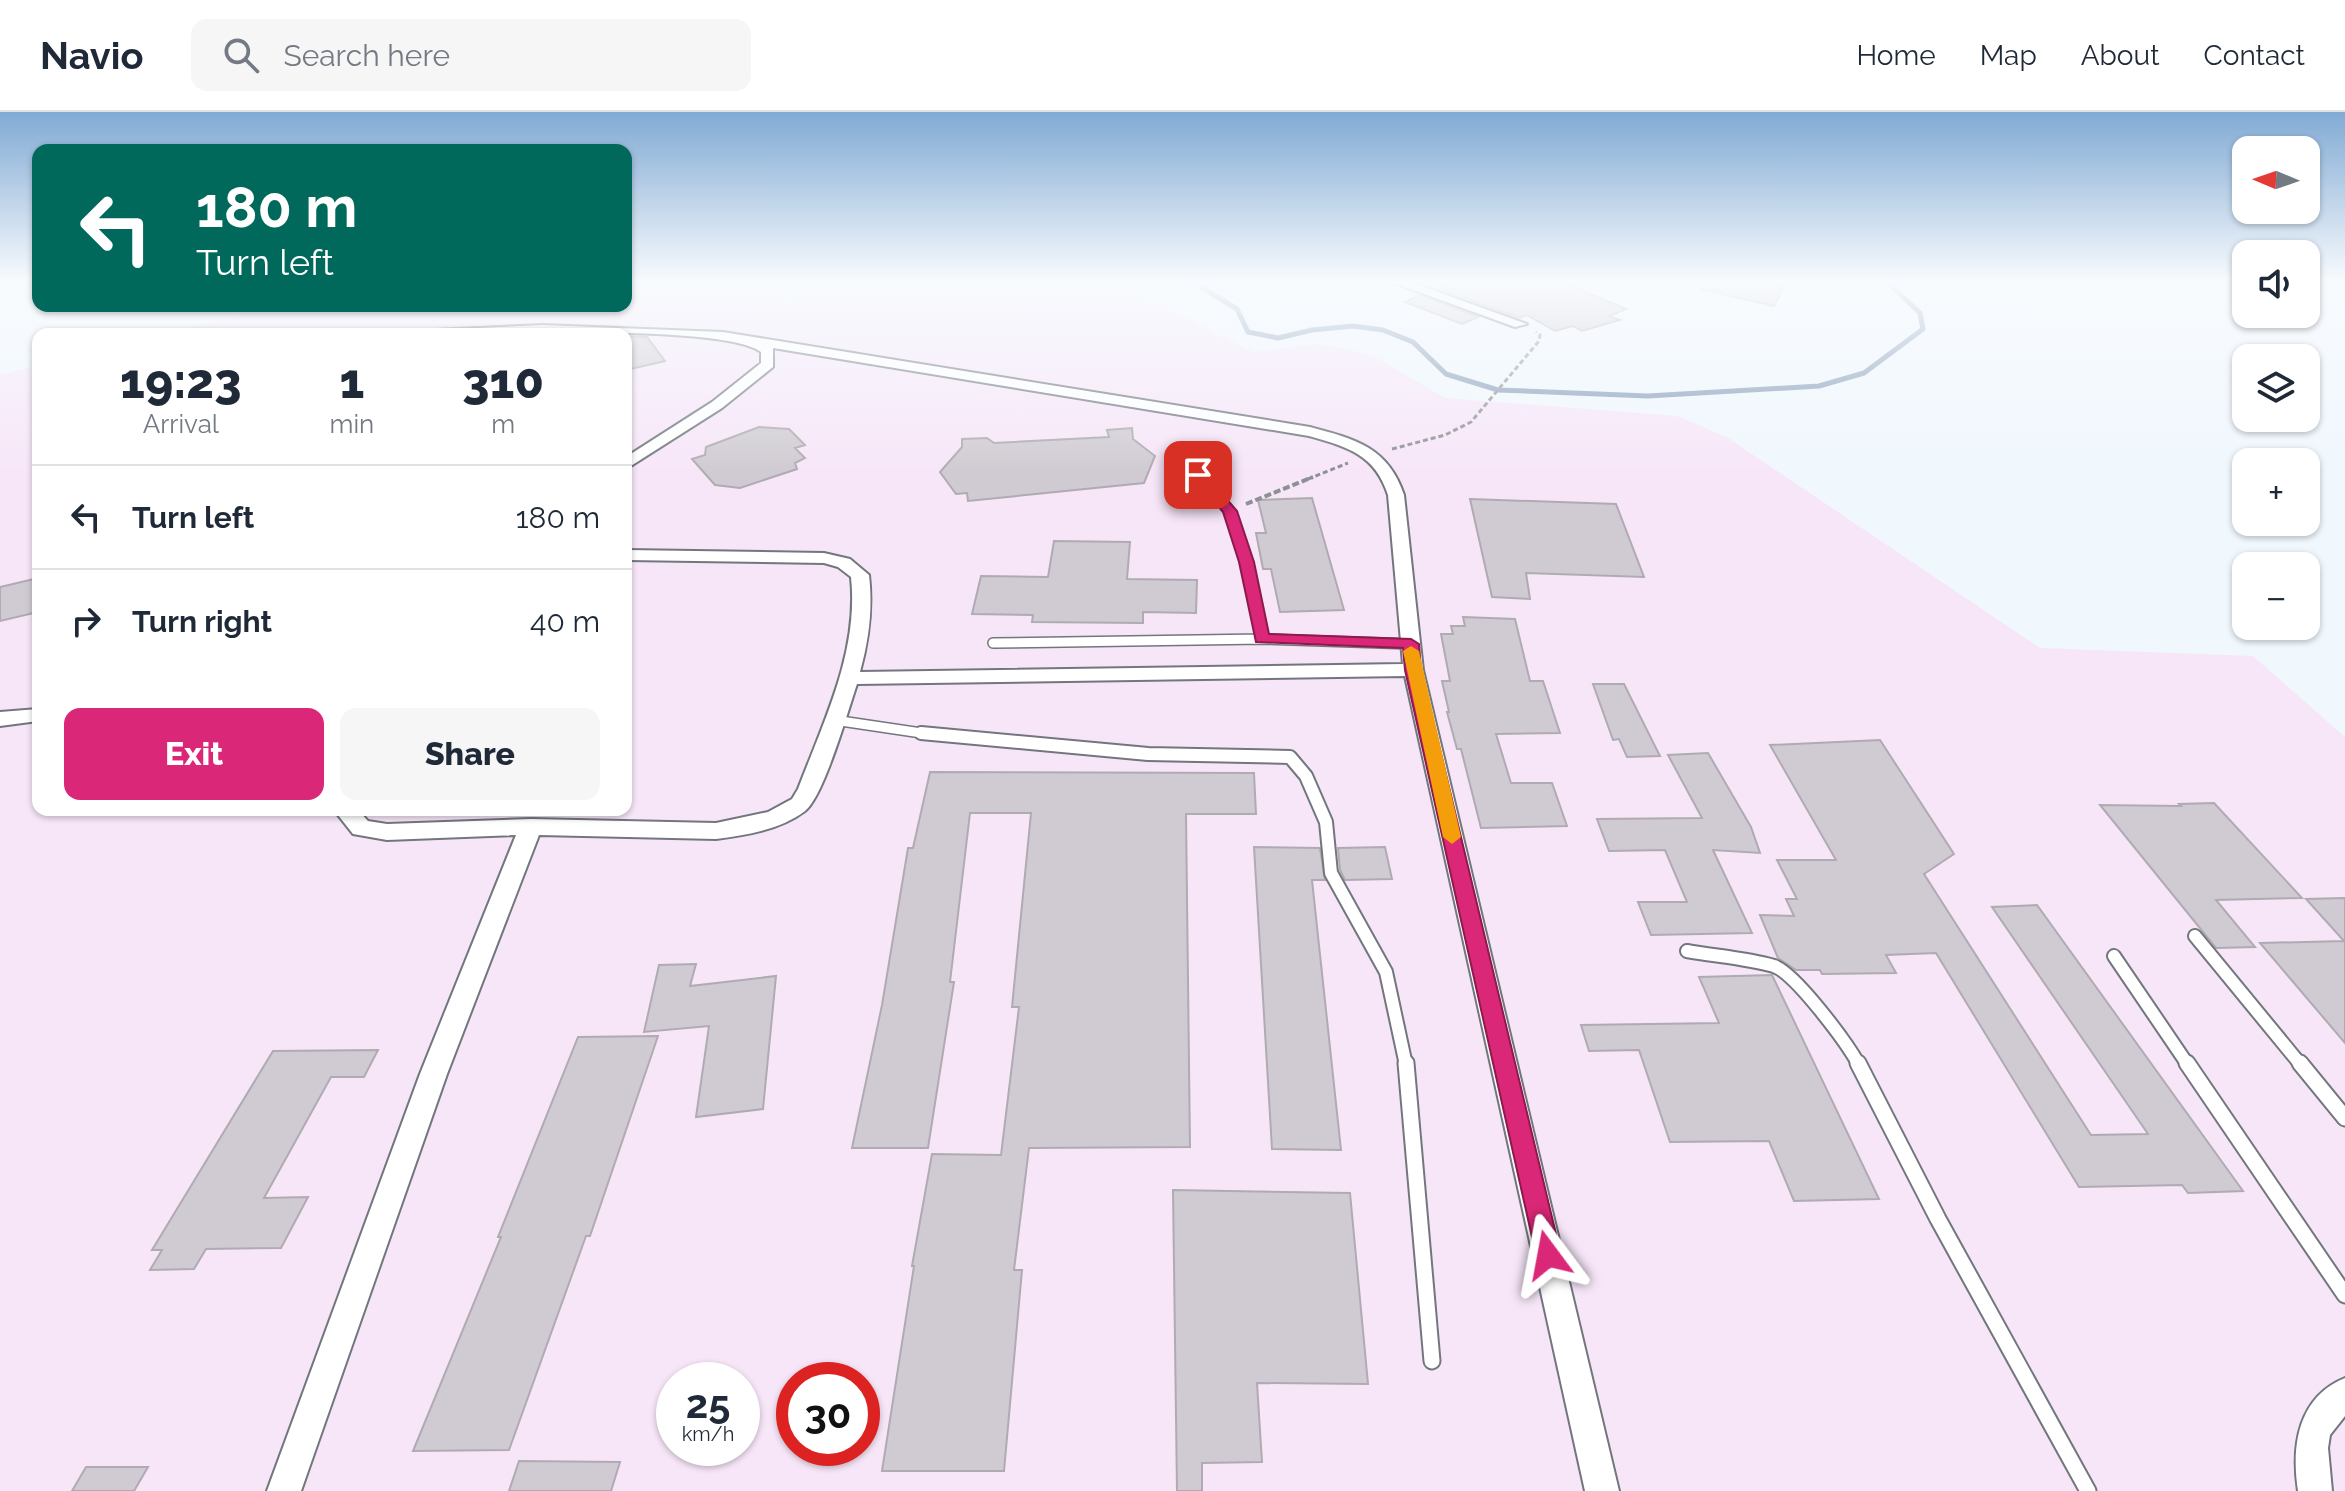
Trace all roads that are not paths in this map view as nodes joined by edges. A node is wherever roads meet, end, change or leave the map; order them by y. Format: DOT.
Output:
graph roads {
  1 [pos="759,344"];
  2 [pos="775,344"];
  3 [pos="1187,459"];
  4 [pos="632,460"];
  5 [pos="632,555"];
  6 [pos="1262,639"];
  7 [pos="993,643"];
  8 [pos="1411,644"];
  9 [pos="1413,670"];
  10 [pos="848,678"];
  11 [pos="32,716"];
  12 [pos="0,719"];
  13 [pos="834,720"];
  14 [pos="350,816"];
  15 [pos="531,827"];
  16 [pos="2195,936"];
  17 [pos="1687,951"];
  18 [pos="2114,956"];
  19 [pos="2345,1118"];
  20 [pos="2345,1295"];
  21 [pos="1432,1361"];
  22 [pos="2345,1394"];
  23 [pos="284,1491"];
  24 [pos="1602,1491"];
  25 [pos="2088,1491"];
  26 [pos="2315,1491"];
  1 -- 4 [label="street"];
  2 -- 8 [label="street"];
  3 -- 6 [label="lane"];
  5 -- 10 [label="street"];
  6 -- 7 [label="lane"];
  6 -- 8 [label="lane"];
  8 -- 9 [label="street"];
  9 -- 10 [label="street"];
  9 -- 24 [label="street"];
  10 -- 13 [label="street"];
  11 -- 12 [label="street"];
  13 -- 15 [label="street"];
  13 -- 21 [label="lane"];
  14 -- 15 [label="street"];
  15 -- 23 [label="street"];
  16 -- 19 [label="lane"];
  17 -- 25 [label="lane"];
  18 -- 20 [label="lane"];
  22 -- 26 [label="street"];
}
